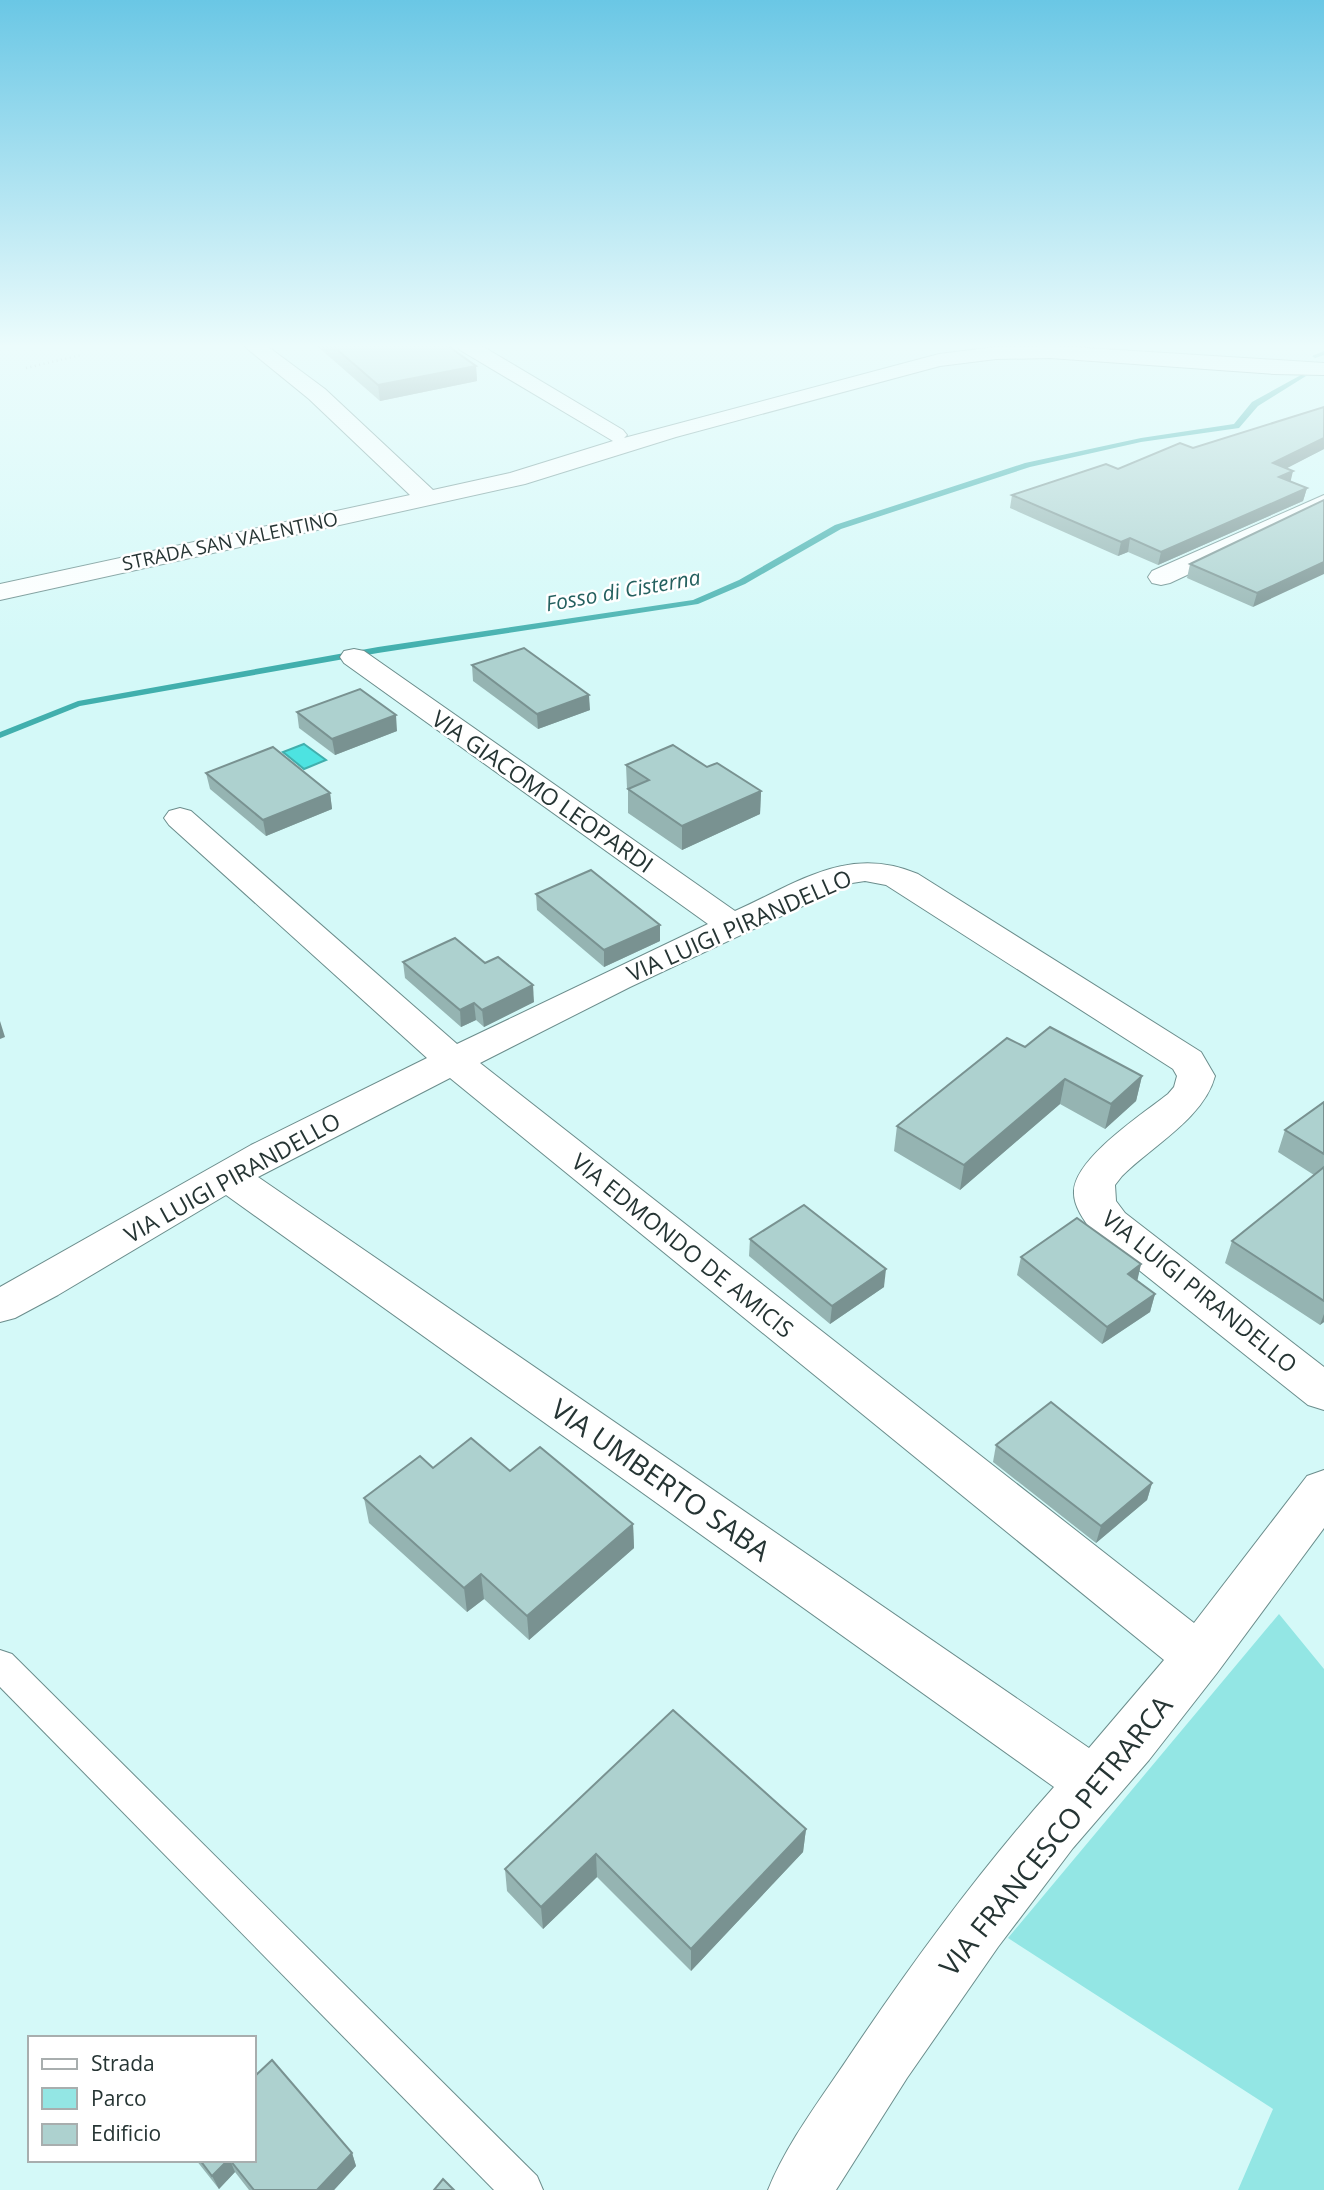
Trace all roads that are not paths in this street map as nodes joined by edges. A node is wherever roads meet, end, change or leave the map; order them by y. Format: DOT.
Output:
graph roads {
  1 [pos="375,448"];
  2 [pos="619,448"];
  3 [pos="427,497"];
  4 [pos="1324,502"];
  5 [pos="1161,578"];
  6 [pos="0,592"];
  7 [pos="354,657"];
  8 [pos="180,818"];
  9 [pos="733,925"];
  10 [pos="453,1061"];
  11 [pos="227,1176"];
  12 [pos="0,1306"];
  13 [pos="1324,1392"];
  14 [pos="1324,1490"];
  15 [pos="1199,1657"];
  16 [pos="0,1665"];
  17 [pos="1094,1783"];
  18 [pos="523,2190"];
  19 [pos="800,2190"];
  1 -- 3 [label="street"];
  2 -- 3 [label="street, STRADA SAN VALENTINO"];
  3 -- 6 [label="street, STRADA SAN VALENTINO"];
  4 -- 5 [label="street"];
  7 -- 9 [label="street, VIA GIACOMO LEOPARDI"];
  8 -- 10 [label="street, VIA EDMONDO DE AMICIS"];
  9 -- 10 [label="street, VIA LUIGI PIRANDELLO"];
  9 -- 13 [label="street, VIA LUIGI PIRANDELLO"];
  10 -- 11 [label="street, VIA LUIGI PIRANDELLO"];
  10 -- 15 [label="street, VIA EDMONDO DE AMICIS"];
  11 -- 12 [label="street, VIA LUIGI PIRANDELLO"];
  11 -- 17 [label="street, VIA UMBERTO SABA"];
  14 -- 15 [label="street, VIA FRANCESCO PETRARCA"];
  15 -- 17 [label="street, VIA FRANCESCO PETRARCA"];
  16 -- 18 [label="lane"];
  17 -- 19 [label="street, VIA FRANCESCO PETRARCA"];
}
